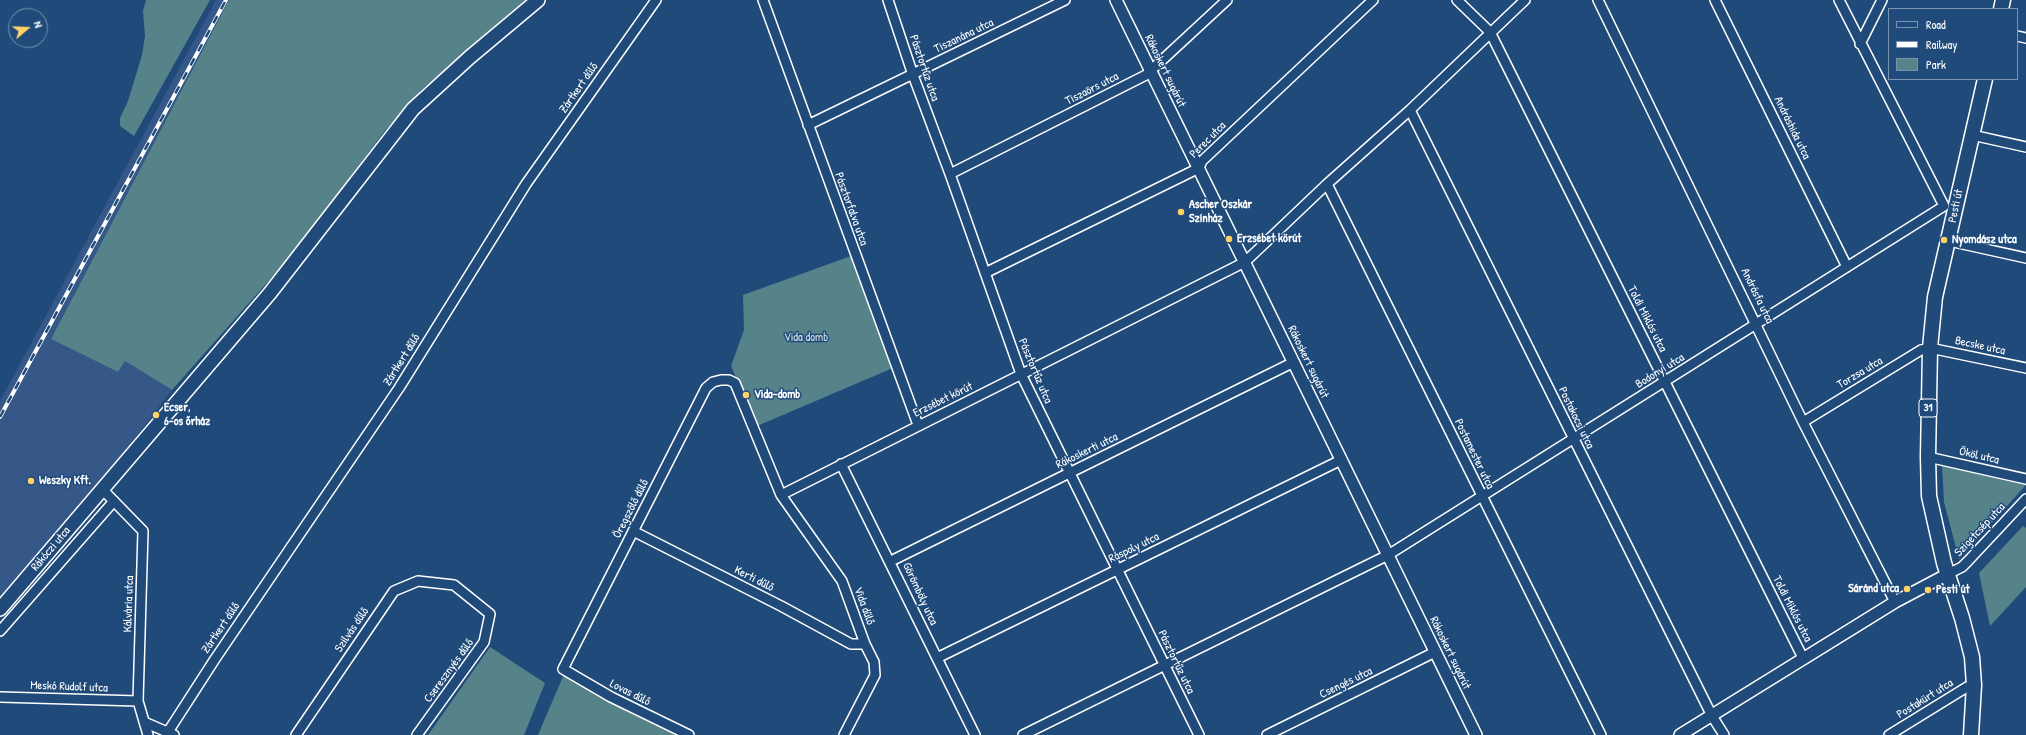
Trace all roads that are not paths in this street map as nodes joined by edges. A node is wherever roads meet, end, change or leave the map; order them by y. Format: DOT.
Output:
graph roads {
  1 [pos="538,0"];
  2 [pos="656,0"];
  3 [pos="763,0"];
  4 [pos="888,0"];
  5 [pos="1065,0"];
  6 [pos="1116,0"];
  7 [pos="1227,0"];
  8 [pos="1373,0"];
  9 [pos="1458,0"];
  10 [pos="1525,0"];
  11 [pos="1598,0"];
  12 [pos="1715,0"];
  13 [pos="1839,0"];
  14 [pos="1882,0"];
  15 [pos="1490,32"];
  16 [pos="1860,44"];
  17 [pos="1151,71"];
  18 [pos="913,75"];
  19 [pos="1985,80"];
  20 [pos="1410,110"];
  21 [pos="808,125"];
  22 [pos="1972,135"];
  23 [pos="2026,147"];
  24 [pos="1199,168"];
  25 [pos="950,174"];
  26 [pos="1327,184"];
  27 [pos="1950,207"];
  28 [pos="1948,241"];
  29 [pos="2026,258"];
  30 [pos="1245,262"];
  31 [pos="1847,267"];
  32 [pos="985,273"];
  33 [pos="1757,324"];
  34 [pos="1930,348"];
  35 [pos="1294,362"];
  36 [pos="2026,368"];
  37 [pos="1021,374"];
  38 [pos="1665,382"];
  39 [pos="735,383"];
  40 [pos="1803,422"];
  41 [pos="918,425"];
  42 [pos="1573,439"];
  43 [pos="1928,457"];
  44 [pos="1341,460"];
  45 [pos="841,464"];
  46 [pos="1070,473"];
  47 [pos="2026,479"];
  48 [pos="102,489"];
  49 [pos="781,495"];
  50 [pos="1482,496"];
  51 [pos="2026,499"];
  52 [pos="114,501"];
  53 [pos="633,531"];
  54 [pos="1388,555"];
  55 [pos="891,562"];
  56 [pos="1118,569"];
  57 [pos="1948,574"];
  58 [pos="454,585"];
  59 [pos="1895,602"];
  60 [pos="0,609"];
  61 [pos="0,631"];
  62 [pos="865,644"];
  63 [pos="1435,652"];
  64 [pos="937,658"];
  65 [pos="1803,658"];
  66 [pos="1164,665"];
  67 [pos="563,669"];
  68 [pos="1974,685"];
  69 [pos="0,697"];
  70 [pos="138,701"];
  71 [pos="1712,716"];
  72 [pos="144,722"];
  73 [pos="169,734"];
  74 [pos="148,735"];
  75 [pos="296,735"];
  76 [pos="417,735"];
  77 [pos="689,735"];
  78 [pos="844,735"];
  79 [pos="975,735"];
  80 [pos="1023,735"];
  81 [pos="1199,735"];
  82 [pos="1267,735"];
  83 [pos="1476,735"];
  84 [pos="1601,735"];
  85 [pos="1680,735"];
  86 [pos="1724,735"];
  87 [pos="1889,735"];
  88 [pos="1971,735"];
  1 -- 48 [label="main road, Rákóczi utca"];
  2 -- 73 [label="street, Zártkert dűlő"];
  3 -- 21 [label="street, Pásztorfalva utca"];
  4 -- 18 [label="street, Pásztortűz utca"];
  5 -- 18 [label="street, Tiszanána utca"];
  6 -- 17 [label="street, Rákoskert sugárút"];
  7 -- 17 [label="street, Tiszaörs utca"];
  8 -- 24 [label="street, Perec utca"];
  9 -- 15 [label="street, Toldi Miklós utca"];
  10 -- 15 [label="street, Erzsébet körút"];
  11 -- 33 [label="street, Andrásfa utca"];
  12 -- 31 [label="street, Andráshida utca"];
  13 -- 16 [label="street"];
  14 -- 16 [label="street"];
  15 -- 20 [label="street, Erzsébet körút"];
  15 -- 38 [label="street, Toldi Miklós utca"];
  16 -- 27 [label="street"];
  17 -- 24 [label="street, Rákoskert sugárút"];
  17 -- 25 [label="street, Tiszaörs utca"];
  18 -- 21 [label="street, Tiszanána utca"];
  18 -- 25 [label="street, Pásztortűz utca"];
  19 -- 22 [label="main road, Pesti út / 31"];
  20 -- 26 [label="street, Erzsébet körút"];
  20 -- 42 [label="street, Postakocsi utca"];
  21 -- 41 [label="street, Pásztorfalva utca"];
  22 -- 23 [label="street"];
  22 -- 27 [label="main road, Pesti út / 31"];
  24 -- 30 [label="street, Rákoskert sugárút"];
  24 -- 32 [label="street, Perec utca"];
  25 -- 32 [label="street, Pásztortűz utca"];
  26 -- 30 [label="street, Erzsébet körút"];
  26 -- 50 [label="street, Postamester utca"];
  27 -- 28 [label="main road, Pesti út / 31"];
  27 -- 31 [label="street, Bodonyi utca"];
  28 -- 29 [label="street"];
  28 -- 34 [label="main road, Pesti út / 31"];
  30 -- 35 [label="street, Rákoskert sugárút"];
  30 -- 37 [label="street, Erzsébet körút"];
  31 -- 33 [label="street, Bodonyi utca"];
  32 -- 37 [label="street, Pásztortűz utca"];
  33 -- 38 [label="street, Bodonyi utca"];
  33 -- 40 [label="street, Andrásfa utca"];
  34 -- 36 [label="street, Becske utca"];
  34 -- 40 [label="street, Torzsa utca"];
  34 -- 43 [label="main road, Pesti út / 31"];
  35 -- 44 [label="street, Rákoskert sugárút"];
  35 -- 46 [label="street, Rákoskerti utca"];
  37 -- 41 [label="street, Erzsébet körút"];
  37 -- 46 [label="street, Pásztortűz utca"];
  38 -- 42 [label="street, Bodonyi utca"];
  38 -- 65 [label="street, Toldi Miklós utca"];
  39 -- 49 [label="street, Vida dűlő"];
  39 -- 53 [label="street, Öregszőlő dűlő"];
  40 -- 59 [label="street, Andrásfa utca"];
  41 -- 45 [label="street, Erzsébet körút"];
  42 -- 50 [label="street, Bodonyi utca"];
  42 -- 71 [label="street, Postakocsi utca"];
  43 -- 47 [label="street, Ököl utca"];
  43 -- 57 [label="main road, Pesti út / 31"];
  44 -- 54 [label="street, Rákoskert sugárút"];
  44 -- 56 [label="street, Ráspoly utca"];
  45 -- 49 [label="street, Erzsébet körút"];
  45 -- 55 [label="street, Görömböly utca"];
  46 -- 55 [label="street, Rákoskerti utca"];
  46 -- 56 [label="street, Pásztortűz utca"];
  48 -- 52 [label="street, Kálvária utca"];
  48 -- 60 [label="main road, Rákóczi utca"];
  49 -- 62 [label="street, Vida dűlő"];
  50 -- 54 [label="street, Bodonyi utca"];
  50 -- 84 [label="street, Postamester utca"];
  51 -- 57 [label="street, Szigetcsép utca"];
  52 -- 61 [label="street"];
  52 -- 70 [label="street, Kálvária utca"];
  53 -- 62 [label="street, Kerti dűlő"];
  53 -- 67 [label="street, Öregszőlő dűlő"];
  54 -- 63 [label="street, Rákoskert sugárút"];
  54 -- 66 [label="street, Bodonyi utca"];
  55 -- 64 [label="street, Görömböly utca"];
  56 -- 64 [label="street, Ráspoly utca"];
  56 -- 66 [label="street, Pásztortűz utca"];
  57 -- 59 [label="street"];
  57 -- 68 [label="main road, Pesti út / 31"];
  58 -- 75 [label="street, Szilvás dűlő"];
  58 -- 76 [label="street, Cseresznyés dűlő"];
  59 -- 65 [label="street"];
  62 -- 78 [label="street, Vida dűlő"];
  63 -- 82 [label="street, Csengés utca"];
  63 -- 83 [label="street, Rákoskert sugárút"];
  64 -- 79 [label="street, Görömböly utca"];
  65 -- 71 [label="street"];
  66 -- 80 [label="street, Bodonyi utca"];
  66 -- 81 [label="street, Pásztortűz utca"];
  67 -- 77 [label="street, Lovas dűlő"];
  68 -- 87 [label="street, Postakürt utca"];
  68 -- 88 [label="main road, Pesti út / 31"];
  69 -- 70 [label="street, Meskó Rudolf utca"];
  70 -- 72 [label="street, Kálvária utca"];
  71 -- 85 [label="street"];
  71 -- 86 [label="street, Postakocsi utca"];
  72 -- 73 [label="street"];
  72 -- 74 [label="street, Kálvária utca"];
}
